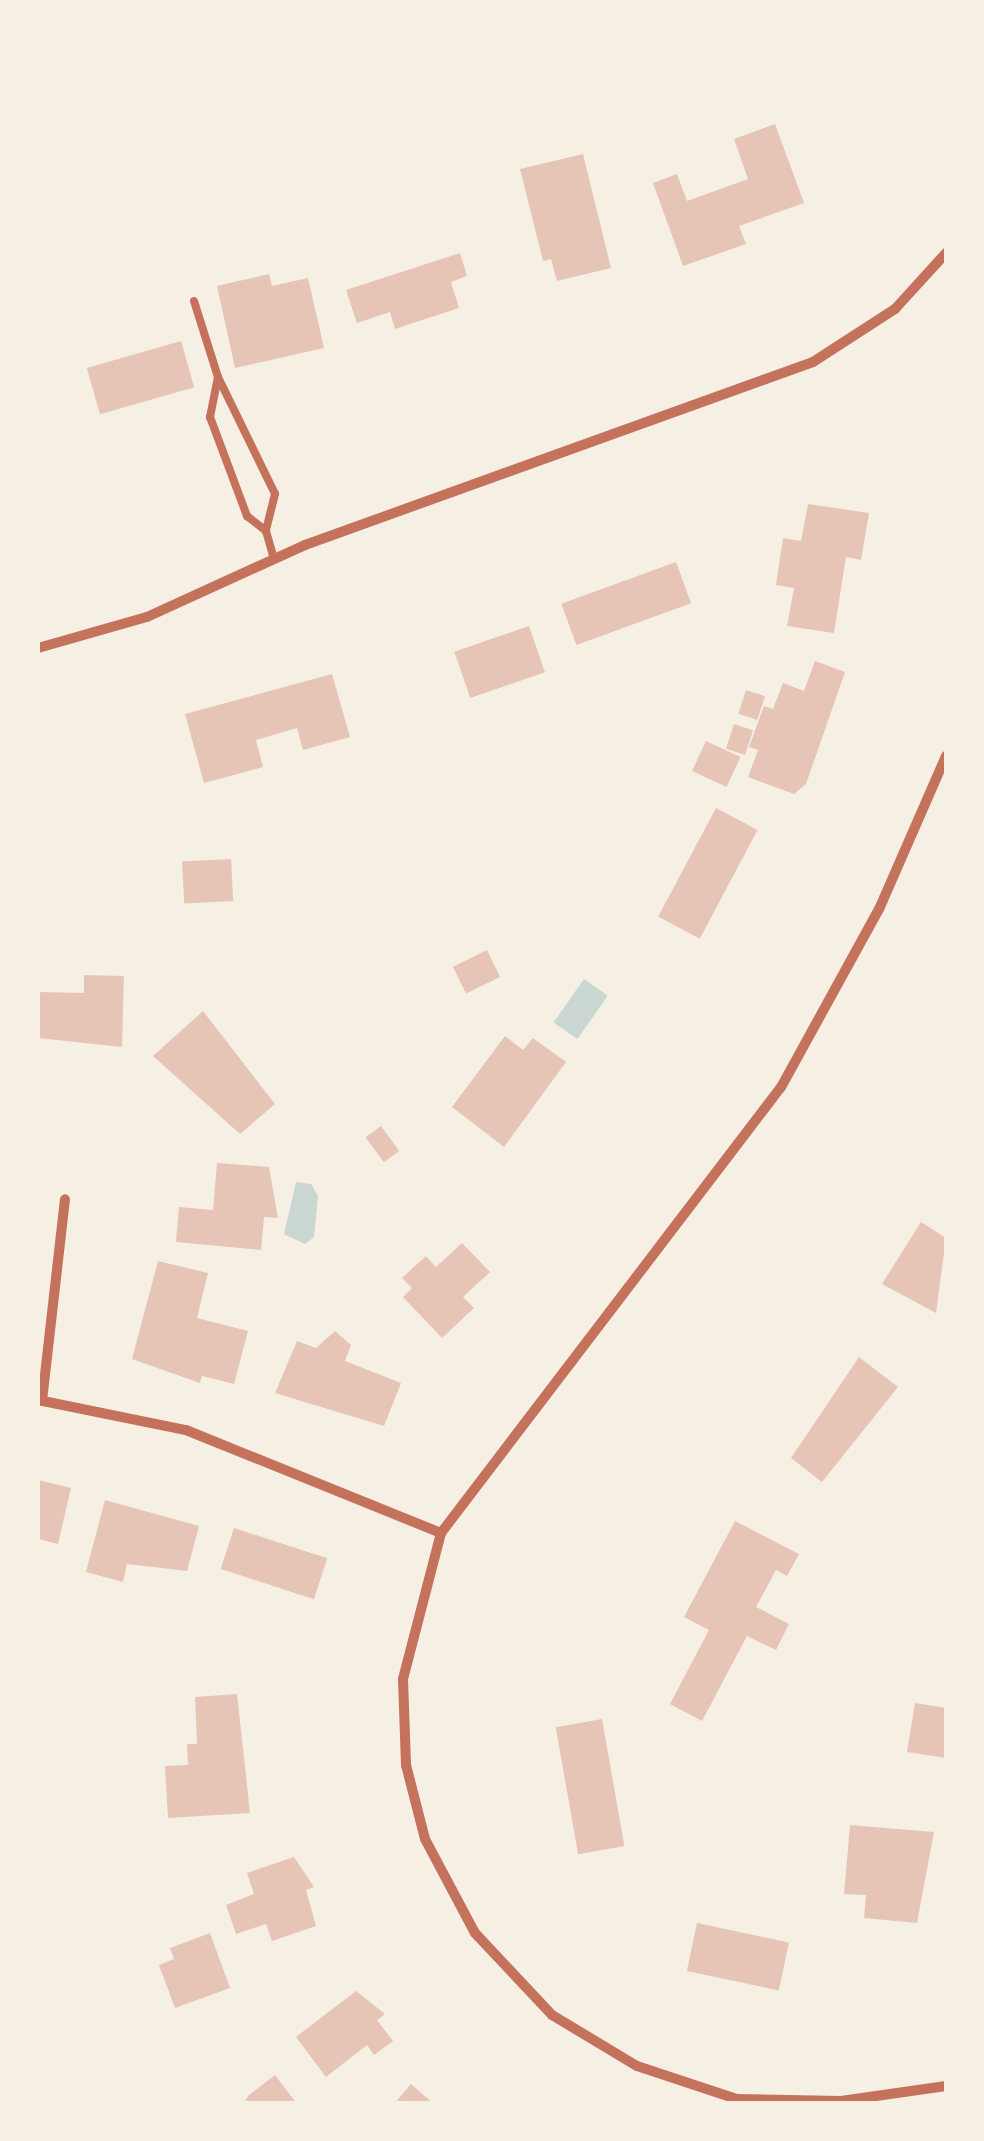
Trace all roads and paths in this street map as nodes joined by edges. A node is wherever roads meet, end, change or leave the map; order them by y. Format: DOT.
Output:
graph roads {
  1 [pos="946,253"];
  2 [pos="194,301"];
  3 [pos="218,377"];
  4 [pos="266,531"];
  5 [pos="274,559"];
  6 [pos="38,648"];
  7 [pos="946,756"];
  8 [pos="64,1199"];
  9 [pos="40,1400"];
  10 [pos="441,1533"];
  11 [pos="946,2086"];
  1 -- 5 [label="street"];
  2 -- 3 [label="lane"];
  3 -- 4 [label="lane"];
  3 -- 4 [label="lane"];
  4 -- 5 [label="lane"];
  5 -- 6 [label="street"];
  7 -- 10 [label="street"];
  8 -- 9 [label="street"];
  9 -- 10 [label="street"];
  10 -- 11 [label="street"];
}
